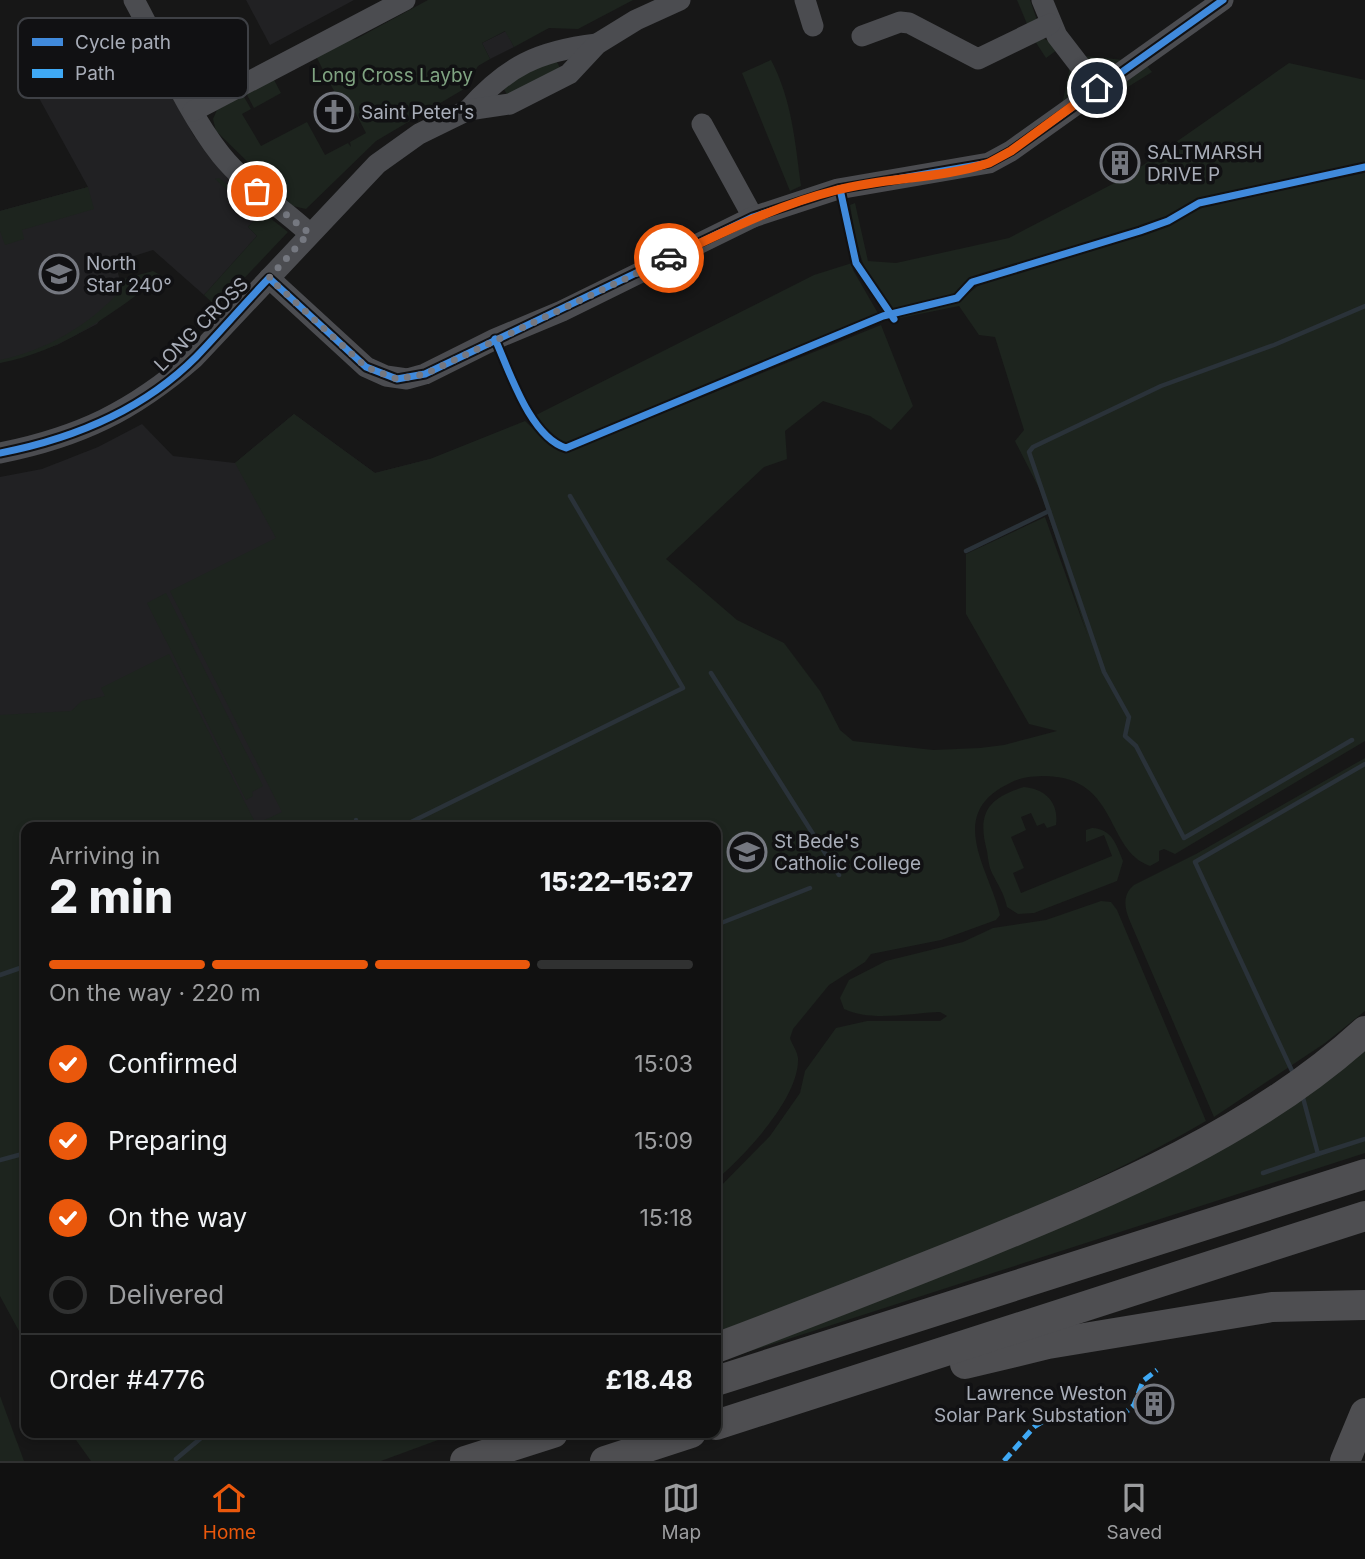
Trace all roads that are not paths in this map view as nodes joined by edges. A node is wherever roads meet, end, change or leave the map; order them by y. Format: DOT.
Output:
graph roads {
  1 [pos="135,0"];
  2 [pos="405,0"];
  3 [pos="680,0"];
  4 [pos="1042,0"];
  5 [pos="1223,0"];
  6 [pos="144,18"];
  7 [pos="1050,24"];
  8 [pos="862,36"];
  9 [pos="597,44"];
  10 [pos="248,82"];
  11 [pos="1097,88"];
  12 [pos="186,98"];
  13 [pos="218,98"];
  14 [pos="468,110"];
  15 [pos="193,111"];
  16 [pos="702,124"];
  17 [pos="753,218"];
  18 [pos="309,233"];
  19 [pos="269,278"];
  20 [pos="0,453"];
  21 [pos="1365,1031"];
  22 [pos="1365,1174"];
  23 [pos="1365,1216"];
  24 [pos="1365,1305"];
  25 [pos="721,1346"];
  26 [pos="721,1379"];
  27 [pos="1365,1413"];
  28 [pos="721,1424"];
  29 [pos="503,1438"];
  30 [pos="537,1438"];
  31 [pos="676,1438"];
  32 [pos="466,1461"];
  33 [pos="605,1461"];
  34 [pos="1345,1461"];
  1 -- 6 [label="street"];
  2 -- 10 [label="street"];
  3 -- 9 [label="street, LONG CROSS"];
  4 -- 7 [label="street"];
  5 -- 11 [label="street"];
  7 -- 8 [label="street"];
  7 -- 11 [label="street"];
  9 -- 14 [label="street, LONG CROSS"];
  9 -- 14 [label="street, LONG CROSS"];
  11 -- 17 [label="street"];
  12 -- 15 [label="street"];
  13 -- 15 [label="street"];
  14 -- 18 [label="street, LONG CROSS"];
  15 -- 18 [label="street"];
  16 -- 17 [label="street"];
  17 -- 19 [label="street"];
  18 -- 19 [label="street, LONG CROSS"];
  19 -- 20 [label="street, LONG CROSS"];
  21 -- 25 [label="highway"];
  22 -- 26 [label="highway"];
  23 -- 28 [label="highway"];
  24 -- 28 [label="highway"];
  27 -- 34 [label="highway"];
  29 -- 32 [label="highway"];
  30 -- 32 [label="highway"];
  31 -- 33 [label="highway"];
}
